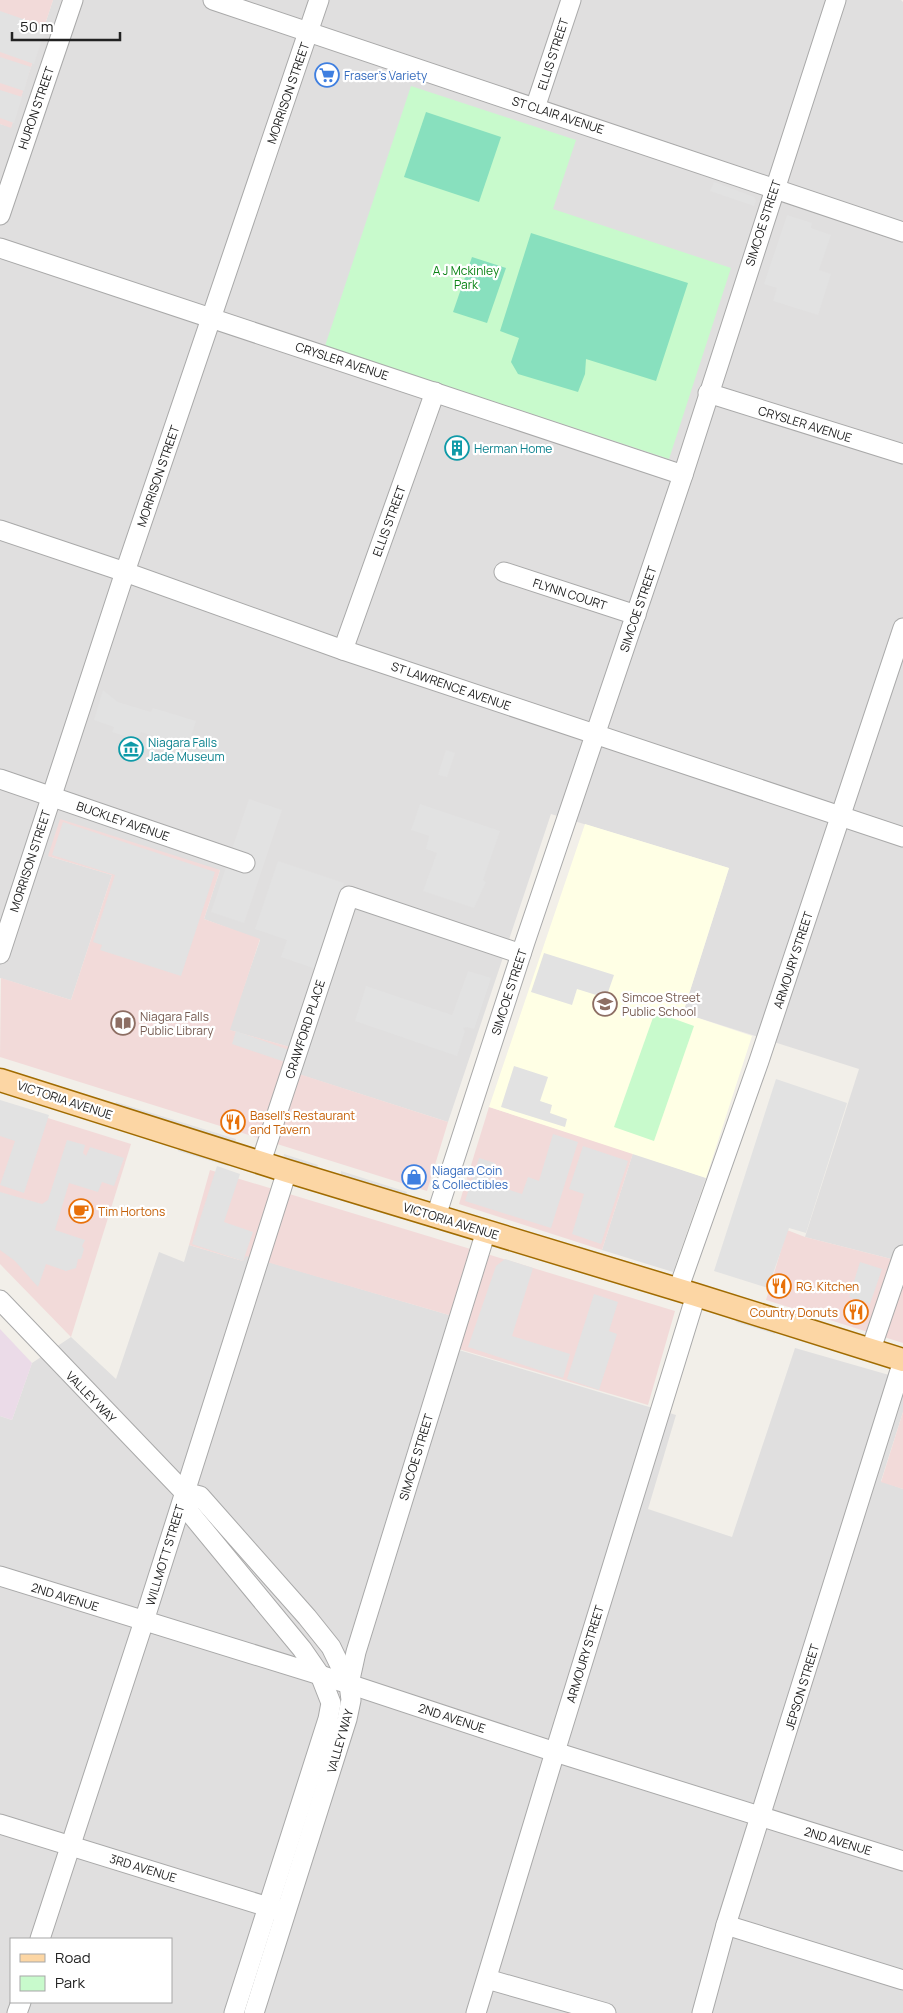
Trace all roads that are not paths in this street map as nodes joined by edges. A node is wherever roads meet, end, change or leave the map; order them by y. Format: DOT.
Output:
graph roads {
  1 [pos="73,0"];
  2 [pos="213,0"];
  3 [pos="319,0"];
  4 [pos="571,0"];
  5 [pos="836,0"];
  6 [pos="308,33"];
  7 [pos="535,108"];
  8 [pos="775,188"];
  9 [pos="0,216"];
  10 [pos="903,232"];
  11 [pos="0,248"];
  12 [pos="212,318"];
  13 [pos="435,392"];
  14 [pos="708,393"];
  15 [pos="903,454"];
  16 [pos="683,475"];
  17 [pos="0,530"];
  18 [pos="125,572"];
  19 [pos="504,572"];
  20 [pos="636,615"];
  21 [pos="903,628"];
  22 [pos="343,650"];
  23 [pos="596,735"];
  24 [pos="0,779"];
  25 [pos="52,796"];
  26 [pos="841,816"];
  27 [pos="903,837"];
  28 [pos="245,862"];
  29 [pos="0,954"];
  30 [pos="521,954"];
  31 [pos="0,1080"];
  32 [pos="261,1162"];
  33 [pos="287,1171"];
  34 [pos="436,1216"];
  35 [pos="486,1231"];
  36 [pos="903,1255"];
  37 [pos="687,1293"];
  38 [pos="0,1300"];
  39 [pos="871,1349"];
  40 [pos="903,1360"];
  41 [pos="184,1492"];
  42 [pos="0,1576"];
  43 [pos="144,1621"];
  44 [pos="320,1675"];
  45 [pos="348,1684"];
  46 [pos="555,1752"];
  47 [pos="761,1817"];
  48 [pos="0,1824"];
  49 [pos="70,1846"];
  50 [pos="903,1861"];
  51 [pos="268,1907"];
  52 [pos="286,1913"];
  53 [pos="726,1925"];
  54 [pos="40,1938"];
  55 [pos="487,1979"];
  56 [pos="903,1980"];
  57 [pos="234,2013"];
  58 [pos="254,2013"];
  59 [pos="476,2013"];
  60 [pos="606,2013"];
  61 [pos="702,2013"];
  1 -- 9 [label="street, HURON STREET"];
  2 -- 6 [label="street, ST CLAIR AVENUE"];
  3 -- 6 [label="street, MORRISON STREET"];
  4 -- 7 [label="street, ELLIS STREET"];
  5 -- 8 [label="street, SIMCOE STREET"];
  6 -- 7 [label="street, ST CLAIR AVENUE"];
  6 -- 12 [label="street, MORRISON STREET"];
  7 -- 8 [label="street, ST CLAIR AVENUE"];
  8 -- 10 [label="street, ST CLAIR AVENUE"];
  8 -- 14 [label="street, SIMCOE STREET"];
  11 -- 12 [label="street, CRYSLER AVENUE"];
  12 -- 13 [label="street, CRYSLER AVENUE"];
  12 -- 18 [label="street, MORRISON STREET"];
  13 -- 16 [label="street, CRYSLER AVENUE"];
  13 -- 22 [label="street, ELLIS STREET"];
  14 -- 15 [label="street, CRYSLER AVENUE"];
  14 -- 16 [label="street, SIMCOE STREET"];
  16 -- 20 [label="street, SIMCOE STREET"];
  17 -- 18 [label="street, ST LAWRENCE AVENUE"];
  18 -- 22 [label="street, ST LAWRENCE AVENUE"];
  18 -- 25 [label="street, MORRISON STREET"];
  19 -- 20 [label="street, FLYNN COURT"];
  20 -- 23 [label="street, SIMCOE STREET"];
  21 -- 26 [label="street, ARMOURY STREET"];
  22 -- 23 [label="street, ST LAWRENCE AVENUE"];
  23 -- 26 [label="street, ST LAWRENCE AVENUE"];
  23 -- 30 [label="street, SIMCOE STREET"];
  24 -- 25 [label="street, BUCKLEY AVENUE"];
  25 -- 28 [label="street, BUCKLEY AVENUE"];
  25 -- 29 [label="street, MORRISON STREET"];
  26 -- 27 [label="street, ST LAWRENCE AVENUE"];
  26 -- 37 [label="street, ARMOURY STREET"];
  30 -- 32 [label="street, CRAWFORD PLACE"];
  30 -- 34 [label="street, SIMCOE STREET"];
  31 -- 32 [label="main road, VICTORIA AVENUE"];
  32 -- 33 [label="main road, VICTORIA AVENUE"];
  33 -- 34 [label="main road, VICTORIA AVENUE"];
  33 -- 41 [label="street, WILLMOTT STREET"];
  34 -- 35 [label="main road, VICTORIA AVENUE"];
  35 -- 37 [label="main road, VICTORIA AVENUE"];
  35 -- 45 [label="street, SIMCOE STREET"];
  36 -- 39 [label="street"];
  37 -- 39 [label="main road, VICTORIA AVENUE"];
  37 -- 46 [label="street, ARMOURY STREET"];
  38 -- 41 [label="street, VALLEY WAY"];
  39 -- 40 [label="main road, VICTORIA AVENUE"];
  40 -- 47 [label="street, JEPSON STREET"];
  41 -- 43 [label="street, WILLMOTT STREET"];
  41 -- 44 [label="street, VALLEY WAY"];
  41 -- 45 [label="street, VALLEY WAY"];
  42 -- 43 [label="street, 2ND AVENUE"];
  43 -- 44 [label="street, 2ND AVENUE"];
  43 -- 49 [label="street, WILLMOTT STREET"];
  44 -- 45 [label="street, 2ND AVENUE"];
  44 -- 51 [label="street, VALLEY WAY"];
  45 -- 46 [label="street, 2ND AVENUE"];
  45 -- 52 [label="street, VALLEY WAY"];
  46 -- 47 [label="street, 2ND AVENUE"];
  46 -- 55 [label="street, ARMOURY STREET"];
  47 -- 50 [label="street, 2ND AVENUE"];
  47 -- 53 [label="street, JEPSON STREET"];
  48 -- 49 [label="street, 3RD AVENUE"];
  49 -- 51 [label="street, 3RD AVENUE"];
  49 -- 54 [label="street, WILLMOTT STREET"];
  51 -- 52 [label="street, 3RD AVENUE"];
  51 -- 57 [label="street, VALLEY WAY"];
  52 -- 58 [label="street, VALLEY WAY"];
  53 -- 56 [label="street"];
  53 -- 61 [label="street, JEPSON STREET"];
  55 -- 59 [label="street, ARMOURY STREET"];
  55 -- 60 [label="street"];
}
